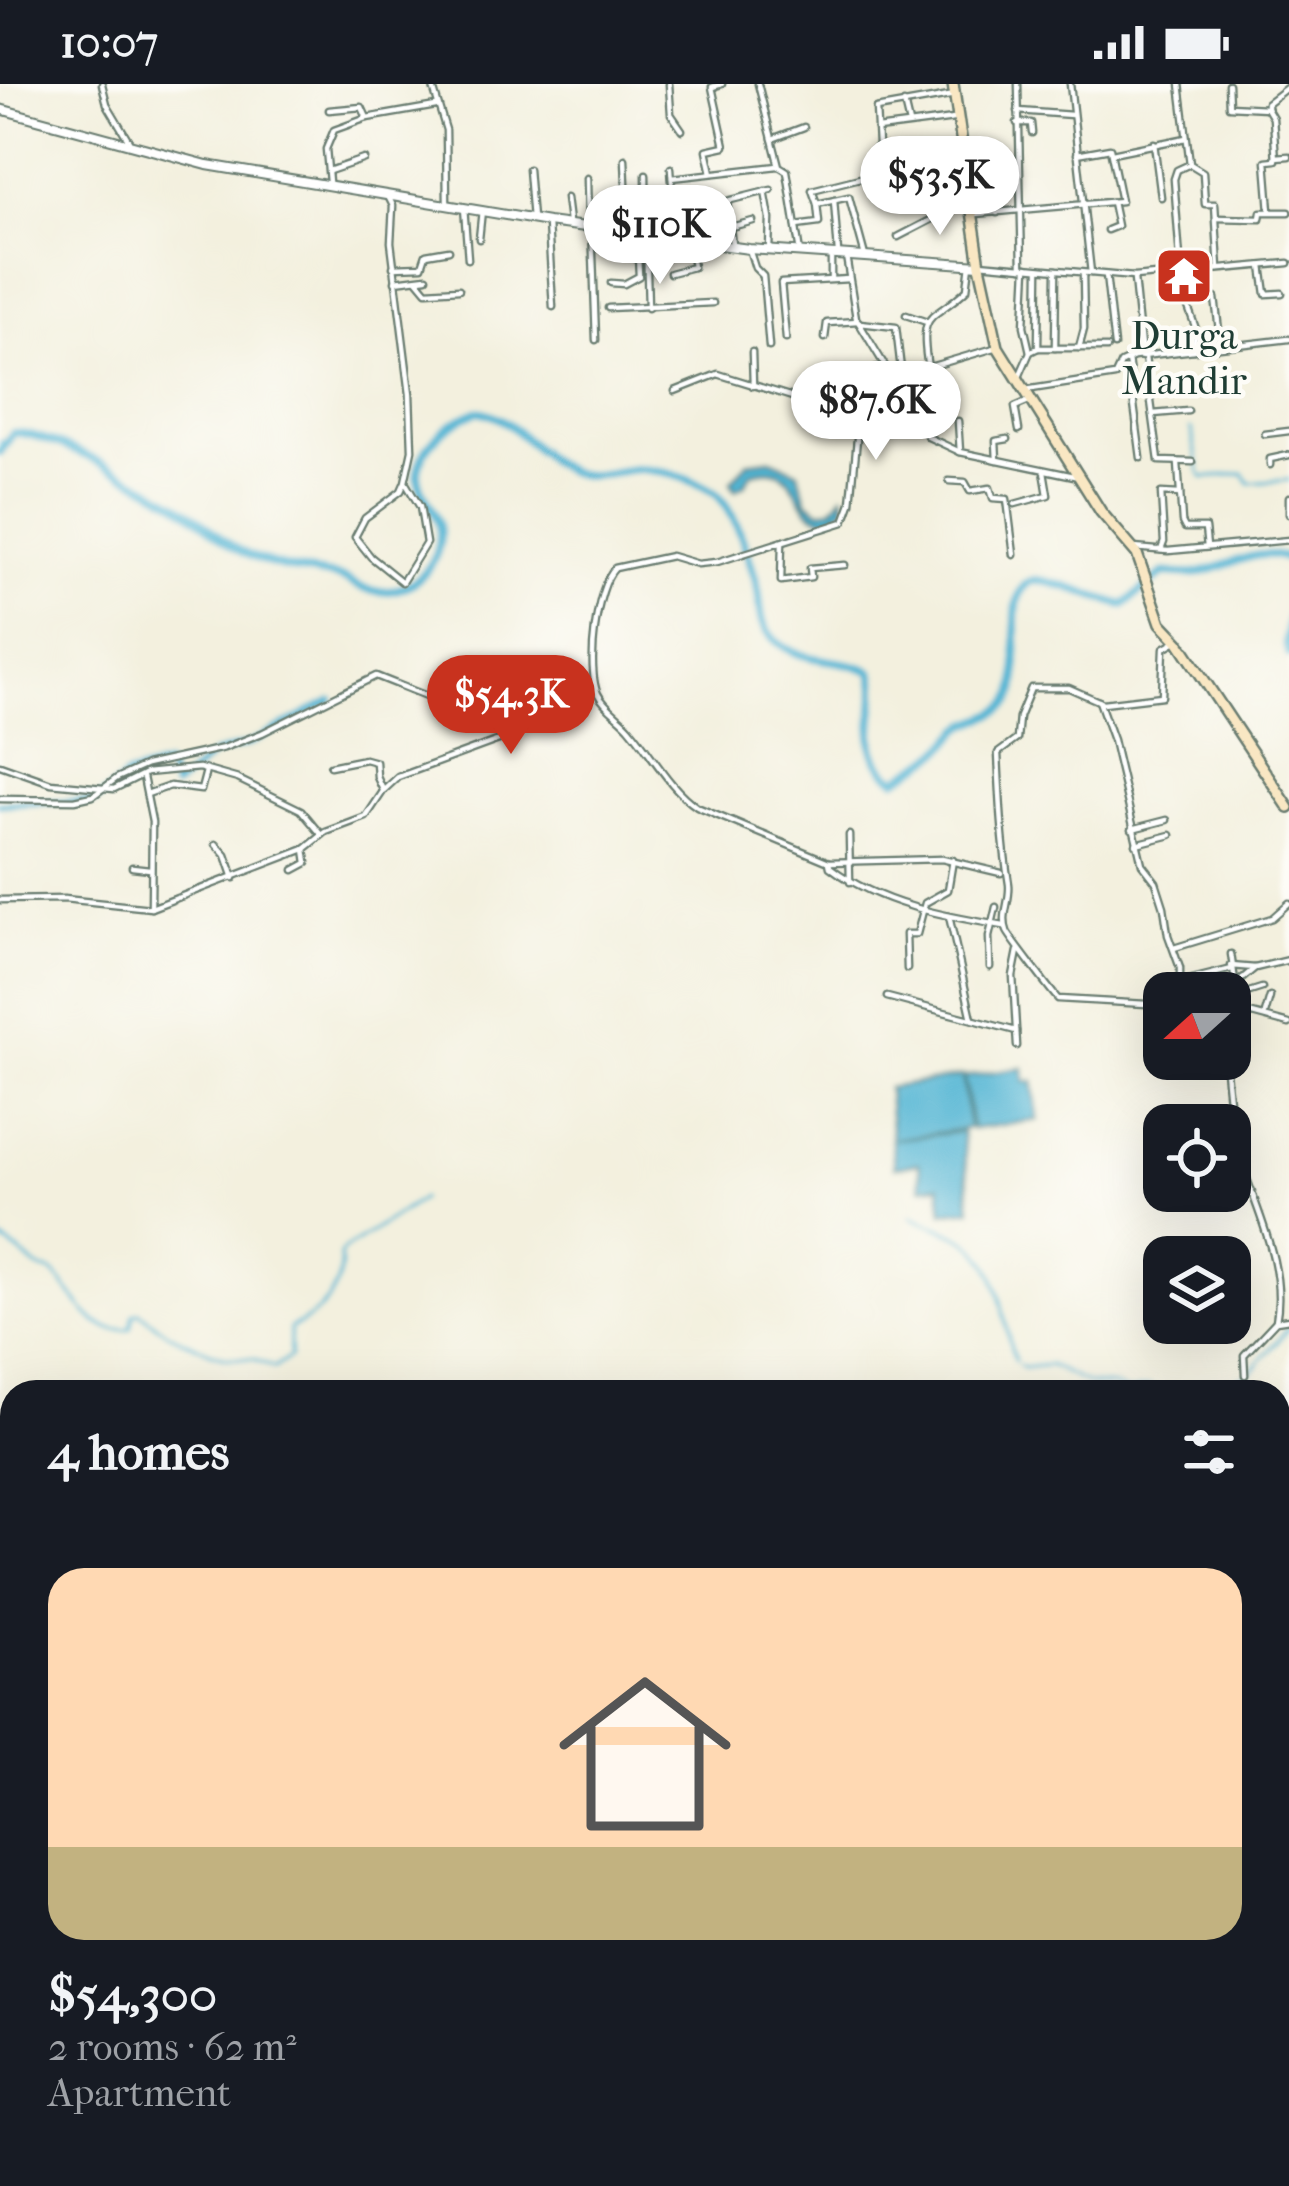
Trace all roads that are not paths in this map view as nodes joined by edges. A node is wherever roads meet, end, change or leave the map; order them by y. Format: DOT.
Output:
graph roads {
  1 [pos="102,84"];
  2 [pos="432,84"];
  3 [pos="669,84"];
  4 [pos="722,84"];
  5 [pos="758,84"];
  6 [pos="1018,84"];
  7 [pos="1070,84"];
  8 [pos="1180,84"];
  9 [pos="1228,84"];
  10 [pos="1289,86"];
  11 [pos="954,90"];
  12 [pos="904,103"];
  13 [pos="436,106"];
  14 [pos="1267,108"];
  15 [pos="0,109"];
  16 [pos="329,110"];
  17 [pos="1017,111"];
  18 [pos="1072,115"];
  19 [pos="367,118"];
  20 [pos="959,119"];
  21 [pos="1017,123"];
  22 [pos="909,124"];
  23 [pos="804,127"];
  24 [pos="877,129"];
  25 [pos="682,130"];
  26 [pos="1032,133"];
  27 [pos="1186,138"];
  28 [pos="772,139"];
  29 [pos="1154,143"];
  30 [pos="132,146"];
  31 [pos="999,153"];
  32 [pos="1112,153"];
  33 [pos="1077,154"];
  34 [pos="1289,156"];
  35 [pos="1276,157"];
  36 [pos="625,158"];
  37 [pos="364,159"];
  38 [pos="1190,164"];
  39 [pos="778,166"];
  40 [pos="997,166"];
  41 [pos="671,168"];
  42 [pos="527,169"];
  43 [pos="967,169"];
  44 [pos="327,172"];
  45 [pos="712,173"];
  46 [pos="646,174"];
  47 [pos="587,178"];
  48 [pos="672,178"];
  49 [pos="329,185"];
  50 [pos="387,194"];
  51 [pos="1160,197"];
  52 [pos="566,198"];
  53 [pos="833,200"];
  54 [pos="1112,202"];
  55 [pos="447,204"];
  56 [pos="817,204"];
  57 [pos="1083,206"];
  58 [pos="464,207"];
  59 [pos="482,210"];
  60 [pos="974,210"];
  61 [pos="1022,211"];
  62 [pos="696,212"];
  63 [pos="1270,212"];
  64 [pos="1289,212"];
  65 [pos="997,213"];
  66 [pos="1216,218"];
  67 [pos="532,219"];
  68 [pos="753,220"];
  69 [pos="548,221"];
  70 [pos="569,222"];
  71 [pos="590,225"];
  72 [pos="796,226"];
  73 [pos="731,227"];
  74 [pos="1107,230"];
  75 [pos="639,233"];
  76 [pos="898,236"];
  77 [pos="479,239"];
  78 [pos="676,239"];
  79 [pos="688,241"];
  80 [pos="700,242"];
  81 [pos="732,247"];
  82 [pos="448,250"];
  83 [pos="749,250"];
  84 [pos="769,251"];
  85 [pos="800,253"];
  86 [pos="839,256"];
  87 [pos="469,259"];
  88 [pos="865,259"];
  89 [pos="1289,263"];
  90 [pos="977,264"];
  91 [pos="1262,266"];
  92 [pos="394,267"];
  93 [pos="1025,267"];
  94 [pos="1039,268"];
  95 [pos="1220,269"];
  96 [pos="1056,270"];
  97 [pos="1179,272"];
  98 [pos="670,273"];
  99 [pos="1087,273"];
  100 [pos="1106,275"];
  101 [pos="427,277"];
  102 [pos="832,278"];
  103 [pos="1134,278"];
  104 [pos="417,279"];
  105 [pos="849,279"];
  106 [pos="395,281"];
  107 [pos="611,283"];
  108 [pos="459,289"];
  109 [pos="1282,293"];
  110 [pos="713,303"];
  111 [pos="1185,304"];
  112 [pos="554,307"];
  113 [pos="608,308"];
  114 [pos="648,308"];
  115 [pos="906,315"];
  116 [pos="859,322"];
  117 [pos="928,322"];
  118 [pos="825,338"];
  119 [pos="786,339"];
  120 [pos="1289,339"];
  121 [pos="596,340"];
  122 [pos="1039,345"];
  123 [pos="1221,346"];
  124 [pos="770,347"];
  125 [pos="998,347"];
  126 [pos="1051,348"];
  127 [pos="1079,348"];
  128 [pos="1029,349"];
  129 [pos="1193,350"];
  130 [pos="752,352"];
  131 [pos="1144,357"];
  132 [pos="1128,359"];
  133 [pos="884,366"];
  134 [pos="928,368"];
  135 [pos="899,380"];
  136 [pos="1016,380"];
  137 [pos="753,386"];
  138 [pos="841,388"];
  139 [pos="675,391"];
  140 [pos="1026,396"];
  141 [pos="1188,412"];
  142 [pos="1153,415"];
  143 [pos="862,421"];
  144 [pos="958,421"];
  145 [pos="1019,430"];
  146 [pos="1289,431"];
  147 [pos="1265,434"];
  148 [pos="1008,439"];
  149 [pos="960,452"];
  150 [pos="1289,455"];
  151 [pos="1141,458"];
  152 [pos="997,460"];
  153 [pos="1193,462"];
  154 [pos="1178,463"];
  155 [pos="1270,465"];
  156 [pos="1044,471"];
  157 [pos="1079,477"];
  158 [pos="950,481"];
  159 [pos="405,482"];
  160 [pos="1180,494"];
  161 [pos="1289,496"];
  162 [pos="1016,504"];
  163 [pos="1289,514"];
  164 [pos="1289,540"];
  165 [pos="782,542"];
  166 [pos="1207,547"];
  167 [pos="1133,548"];
  168 [pos="1161,550"];
  169 [pos="1014,555"];
  170 [pos="845,565"];
  171 [pos="1178,640"];
  172 [pos="594,682"];
  173 [pos="1099,701"];
  174 [pos="479,717"];
  175 [pos="0,765"];
  176 [pos="330,766"];
  177 [pos="206,771"];
  178 [pos="142,775"];
  179 [pos="108,788"];
  180 [pos="384,790"];
  181 [pos="147,794"];
  182 [pos="0,799"];
  183 [pos="1289,808"];
  184 [pos="1167,820"];
  185 [pos="1132,829"];
  186 [pos="322,835"];
  187 [pos="849,835"];
  188 [pos="1172,835"];
  189 [pos="216,844"];
  190 [pos="1136,844"];
  191 [pos="305,849"];
  192 [pos="953,860"];
  193 [pos="829,862"];
  194 [pos="852,862"];
  195 [pos="132,867"];
  196 [pos="150,869"];
  197 [pos="295,870"];
  198 [pos="1003,872"];
  199 [pos="234,878"];
  200 [pos="850,882"];
  201 [pos="0,900"];
  202 [pos="1289,903"];
  203 [pos="996,907"];
  204 [pos="151,908"];
  205 [pos="922,909"];
  206 [pos="950,916"];
  207 [pos="992,924"];
  208 [pos="1004,926"];
  209 [pos="1174,948"];
  210 [pos="1019,950"];
  211 [pos="1231,955"];
  212 [pos="1289,960"];
  213 [pos="990,967"];
  214 [pos="1232,968"];
  215 [pos="1255,968"];
  216 [pos="907,969"];
  217 [pos="1178,972"];
  218 [pos="1217,972"];
  219 [pos="1233,972"];
  220 [pos="1249,972"];
  221 [pos="1262,988"];
  222 [pos="1251,992"];
  223 [pos="887,997"];
  224 [pos="1270,997"];
  225 [pos="1143,1004"];
  226 [pos="1251,1012"];
  227 [pos="1265,1016"];
  228 [pos="971,1019"];
  229 [pos="1289,1024"];
  230 [pos="1016,1031"];
  231 [pos="1017,1046"];
  232 [pos="1251,1192"];
  233 [pos="1289,1319"];
  234 [pos="1276,1321"];
  235 [pos="1244,1375"];
  1 -- 30 [label="street"];
  2 -- 13 [label="street"];
  3 -- 25 [label="street"];
  4 -- 45 [label="street"];
  5 -- 28 [label="street"];
  6 -- 17 [label="street"];
  7 -- 18 [label="street"];
  8 -- 27 [label="street"];
  9 -- 14 [label="street"];
  10 -- 14 [label="street"];
  11 -- 12 [label="street"];
  11 -- 20 [label="main road"];
  12 -- 22 [label="street"];
  12 -- 24 [label="street"];
  13 -- 19 [label="street"];
  13 -- 55 [label="street"];
  14 -- 35 [label="street"];
  15 -- 30 [label="street"];
  16 -- 19 [label="street"];
  17 -- 18 [label="street"];
  17 -- 21 [label="street"];
  18 -- 33 [label="street"];
  19 -- 44 [label="street"];
  20 -- 22 [label="street"];
  20 -- 43 [label="main road"];
  21 -- 26 [label="street"];
  21 -- 61 [label="street"];
  22 -- 24 [label="street"];
  23 -- 28 [label="street"];
  24 -- 56 [label="street"];
  27 -- 29 [label="street"];
  27 -- 38 [label="street"];
  28 -- 39 [label="street"];
  29 -- 32 [label="street"];
  29 -- 51 [label="street"];
  30 -- 49 [label="street"];
  31 -- 40 [label="street"];
  32 -- 33 [label="street"];
  32 -- 54 [label="street"];
  33 -- 57 [label="street"];
  34 -- 35 [label="street"];
  35 -- 63 [label="street"];
  36 -- 75 [label="street"];
  37 -- 44 [label="street"];
  38 -- 66 [label="street"];
  38 -- 97 [label="street"];
  39 -- 45 [label="street"];
  39 -- 72 [label="street"];
  40 -- 43 [label="street"];
  40 -- 65 [label="street"];
  41 -- 48 [label="street"];
  42 -- 67 [label="street"];
  43 -- 60 [label="main road"];
  44 -- 49 [label="street"];
  45 -- 48 [label="street"];
  46 -- 75 [label="street"];
  47 -- 71 [label="street"];
  48 -- 78 [label="street"];
  49 -- 50 [label="street"];
  50 -- 55 [label="street"];
  50 -- 92 [label="street"];
  52 -- 70 [label="street"];
  53 -- 56 [label="street"];
  53 -- 86 [label="street"];
  53 -- 88 [label="street"];
  54 -- 57 [label="street"];
  54 -- 74 [label="street"];
  55 -- 58 [label="street"];
  56 -- 72 [label="street"];
  57 -- 61 [label="street"];
  57 -- 99 [label="street"];
  58 -- 59 [label="street"];
  58 -- 87 [label="street"];
  59 -- 67 [label="street"];
  59 -- 77 [label="street"];
  60 -- 65 [label="street"];
  60 -- 76 [label="street"];
  60 -- 90 [label="main road"];
  61 -- 65 [label="street"];
  61 -- 93 [label="street"];
  62 -- 80 [label="street"];
  63 -- 64 [label="street"];
  63 -- 66 [label="street"];
  66 -- 95 [label="street"];
  67 -- 69 [label="street"];
  68 -- 73 [label="street"];
  69 -- 70 [label="street"];
  69 -- 112 [label="street"];
  70 -- 71 [label="street"];
  71 -- 75 [label="street"];
  71 -- 121 [label="street"];
  72 -- 85 [label="street"];
  73 -- 81 [label="street"];
  73 -- 84 [label="street"];
  75 -- 78 [label="street"];
  75 -- 107 [label="street"];
  75 -- 114 [label="street"];
  78 -- 79 [label="street"];
  79 -- 80 [label="street"];
  79 -- 98 [label="street"];
  80 -- 81 [label="street"];
  81 -- 83 [label="street"];
  82 -- 92 [label="street"];
  83 -- 84 [label="street"];
  83 -- 124 [label="street"];
  84 -- 85 [label="street"];
  85 -- 86 [label="street"];
  86 -- 88 [label="street"];
  86 -- 102 [label="street"];
  86 -- 105 [label="street"];
  88 -- 90 [label="street"];
  89 -- 91 [label="street"];
  90 -- 93 [label="street"];
  90 -- 117 [label="street"];
  90 -- 125 [label="main road"];
  91 -- 95 [label="street"];
  91 -- 109 [label="street"];
  92 -- 106 [label="street"];
  93 -- 94 [label="street"];
  93 -- 128 [label="street"];
  94 -- 96 [label="street"];
  94 -- 122 [label="street"];
  95 -- 97 [label="street"];
  96 -- 99 [label="street"];
  96 -- 126 [label="street"];
  97 -- 103 [label="street"];
  97 -- 111 [label="street"];
  99 -- 100 [label="street"];
  99 -- 127 [label="street"];
  100 -- 103 [label="street"];
  100 -- 127 [label="street"];
  101 -- 104 [label="street"];
  102 -- 105 [label="street"];
  102 -- 119 [label="street"];
  103 -- 131 [label="street"];
  104 -- 106 [label="street"];
  104 -- 108 [label="street"];
  105 -- 116 [label="street"];
  106 -- 159 [label="street"];
  110 -- 114 [label="street"];
  111 -- 123 [label="street"];
  111 -- 129 [label="street"];
  113 -- 114 [label="street"];
  115 -- 117 [label="street"];
  116 -- 118 [label="street"];
  116 -- 133 [label="street"];
  116 -- 135 [label="street"];
  117 -- 134 [label="street"];
  120 -- 123 [label="street"];
  122 -- 126 [label="street"];
  122 -- 128 [label="street"];
  123 -- 129 [label="street"];
  125 -- 134 [label="street"];
  125 -- 136 [label="main road"];
  126 -- 127 [label="street"];
  128 -- 136 [label="street"];
  129 -- 131 [label="street"];
  130 -- 137 [label="street"];
  131 -- 132 [label="street"];
  131 -- 142 [label="street"];
  132 -- 140 [label="street"];
  132 -- 151 [label="street"];
  133 -- 135 [label="street"];
  133 -- 138 [label="street"];
  134 -- 135 [label="street"];
  135 -- 143 [label="street"];
  135 -- 149 [label="street"];
  136 -- 140 [label="main road"];
  137 -- 139 [label="street"];
  137 -- 143 [label="street"];
  140 -- 145 [label="street"];
  140 -- 157 [label="main road"];
  141 -- 142 [label="street"];
  142 -- 154 [label="street"];
  143 -- 165 [label="street"];
  144 -- 149 [label="street"];
  146 -- 147 [label="street"];
  148 -- 152 [label="street"];
  149 -- 152 [label="street"];
  150 -- 155 [label="street"];
  152 -- 156 [label="street"];
  153 -- 154 [label="street"];
  154 -- 160 [label="street"];
  156 -- 157 [label="street"];
  156 -- 162 [label="street"];
  157 -- 167 [label="main road"];
  158 -- 169 [label="street"];
  159 -- 159 [label="street"];
  160 -- 166 [label="street"];
  160 -- 168 [label="street"];
  161 -- 163 [label="street"];
  164 -- 166 [label="street"];
  165 -- 170 [label="street"];
  165 -- 172 [label="street"];
  166 -- 168 [label="street"];
  167 -- 168 [label="street"];
  167 -- 171 [label="main road"];
  171 -- 173 [label="street"];
  171 -- 183 [label="main road"];
  172 -- 180 [label="street"];
  172 -- 193 [label="street"];
  173 -- 185 [label="street"];
  173 -- 198 [label="street"];
  174 -- 179 [label="street"];
  175 -- 179 [label="street"];
  176 -- 180 [label="street"];
  177 -- 178 [label="street"];
  177 -- 181 [label="street"];
  177 -- 186 [label="street"];
  178 -- 179 [label="street"];
  178 -- 181 [label="street"];
  179 -- 182 [label="street"];
  180 -- 186 [label="street"];
  181 -- 196 [label="street"];
  184 -- 185 [label="street"];
  185 -- 190 [label="street"];
  186 -- 191 [label="street"];
  187 -- 194 [label="street"];
  188 -- 190 [label="street"];
  189 -- 199 [label="street"];
  190 -- 209 [label="street"];
  191 -- 197 [label="street"];
  191 -- 199 [label="street"];
  192 -- 194 [label="street"];
  192 -- 198 [label="street"];
  192 -- 205 [label="street"];
  193 -- 194 [label="street"];
  193 -- 200 [label="street"];
  194 -- 200 [label="street"];
  195 -- 196 [label="street"];
  196 -- 204 [label="street"];
  198 -- 208 [label="street"];
  199 -- 204 [label="street"];
  200 -- 205 [label="street"];
  201 -- 204 [label="street"];
  202 -- 209 [label="street"];
  203 -- 207 [label="street"];
  205 -- 206 [label="street"];
  205 -- 216 [label="street"];
  206 -- 207 [label="street"];
  206 -- 228 [label="street"];
  207 -- 208 [label="street"];
  207 -- 213 [label="street"];
  208 -- 210 [label="street"];
  209 -- 217 [label="street"];
  210 -- 225 [label="street"];
  210 -- 230 [label="street"];
  211 -- 214 [label="street"];
  212 -- 215 [label="street"];
  214 -- 215 [label="street"];
  214 -- 218 [label="street"];
  214 -- 219 [label="street"];
  215 -- 220 [label="street"];
  221 -- 222 [label="street"];
  223 -- 228 [label="street"];
  224 -- 227 [label="street"];
  226 -- 227 [label="street"];
  227 -- 229 [label="street"];
  228 -- 230 [label="street"];
  230 -- 231 [label="street"];
  232 -- 234 [label="street"];
  233 -- 234 [label="street"];
  234 -- 235 [label="street"];
}
